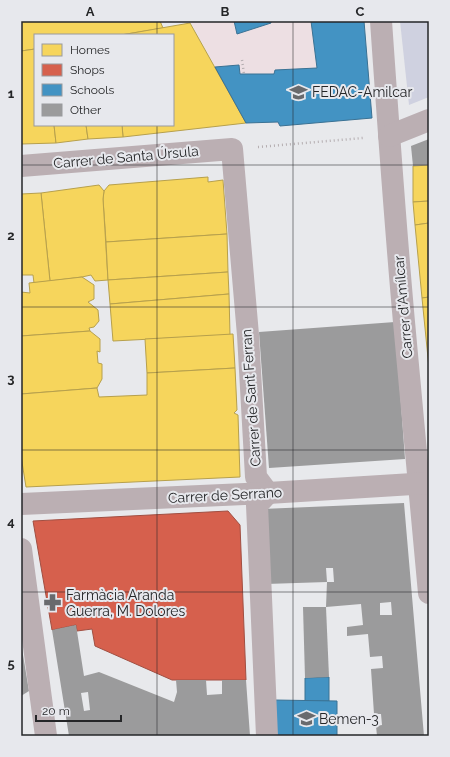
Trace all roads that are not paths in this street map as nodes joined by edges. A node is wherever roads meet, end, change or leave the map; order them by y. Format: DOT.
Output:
graph roads {
  1 [pos="381,21"];
  2 [pos="429,120"];
  3 [pos="389,136"];
  4 [pos="232,149"];
  5 [pos="21,166"];
  6 [pos="424,483"];
  7 [pos="268,493"];
  8 [pos="21,504"];
  9 [pos="21,549"];
  10 [pos="429,593"];
  11 [pos="46,736"];
  12 [pos="267,736"];
  1 -- 3 [label="street, Carrer d'Amílcar"];
  2 -- 3 [label="street"];
  3 -- 6 [label="street, Carrer d'Amílcar"];
  4 -- 5 [label="street, Carrer de Santa Úrsula"];
  4 -- 7 [label="street, Carrer de Sant Ferran"];
  6 -- 7 [label="street, Carrer de Serrano"];
  6 -- 10 [label="street, Carrer d'Amílcar"];
  7 -- 8 [label="street, Carrer de Serrano"];
  7 -- 12 [label="street"];
  9 -- 11 [label="street"];
}
